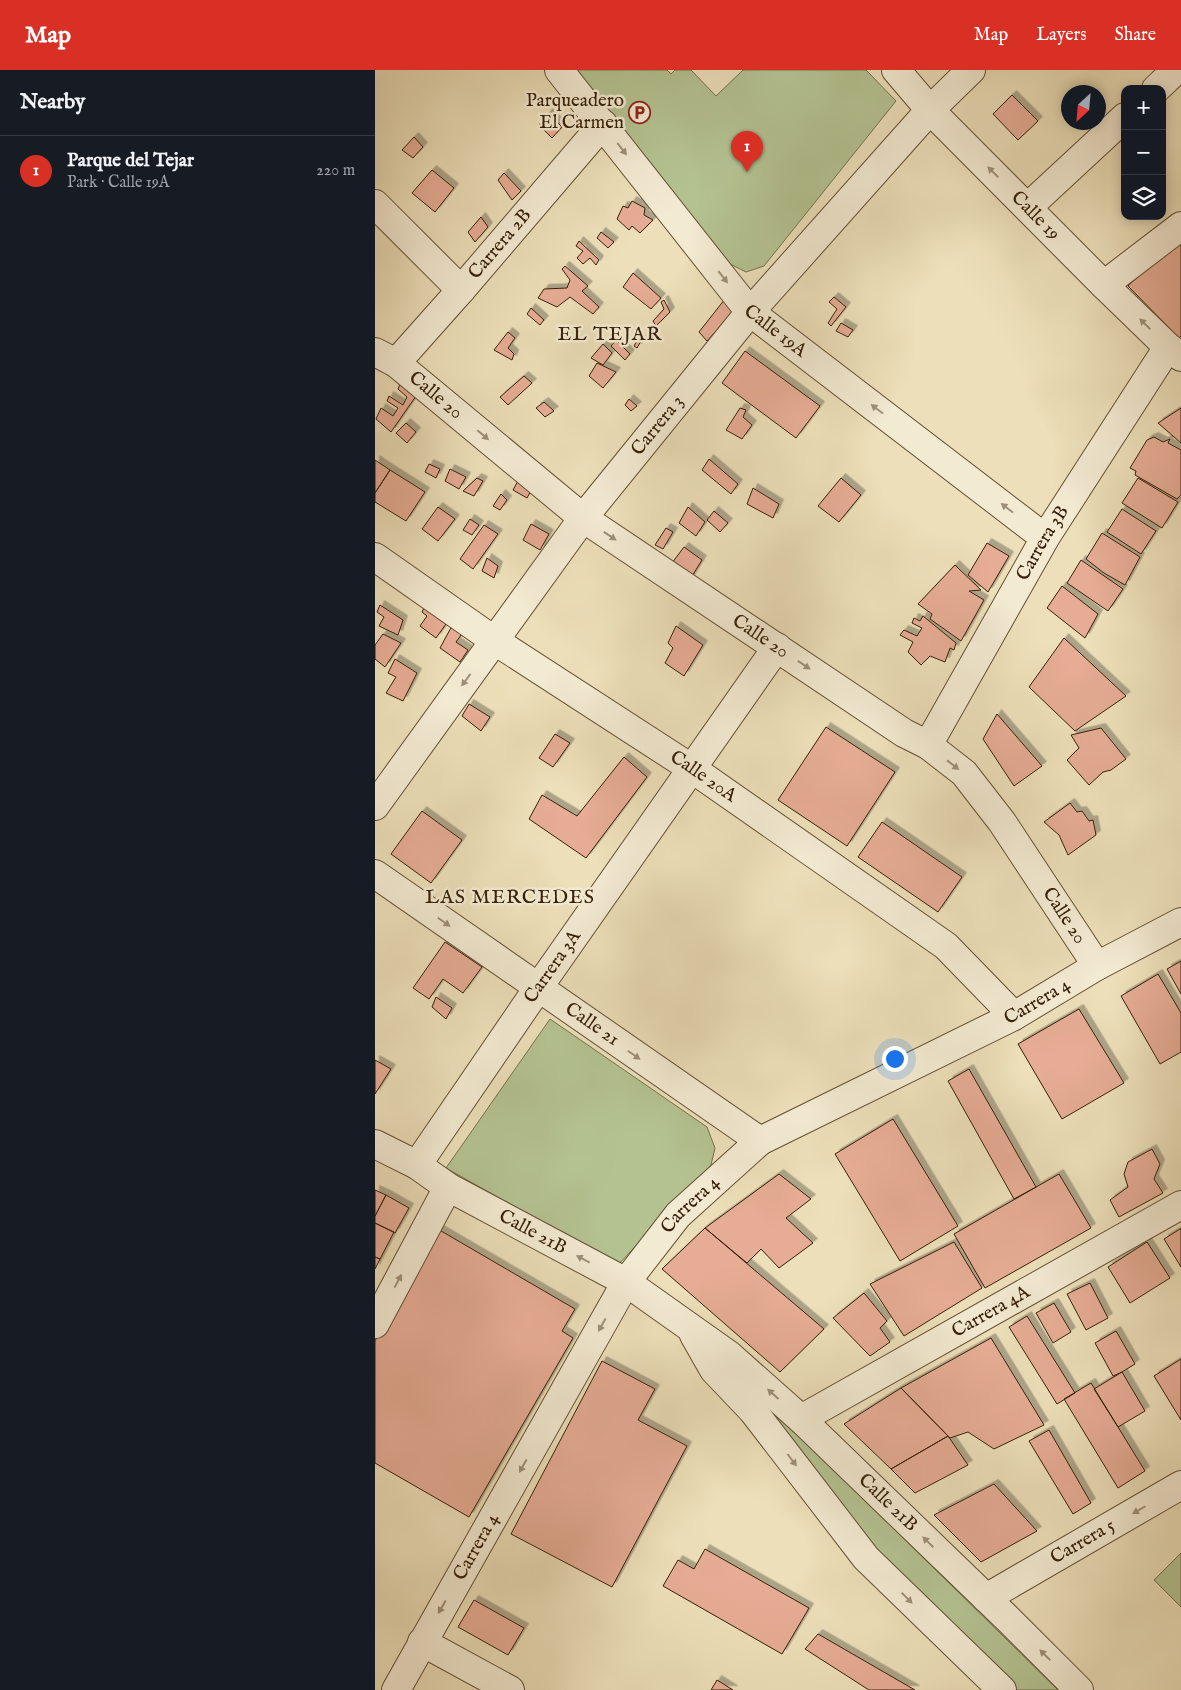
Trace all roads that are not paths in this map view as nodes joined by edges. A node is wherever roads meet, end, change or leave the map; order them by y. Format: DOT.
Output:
graph roads {
  1 [pos="559,70"];
  2 [pos="896,70"];
  3 [pos="971,70"];
  4 [pos="1176,70"];
  5 [pos="1160,85"];
  6 [pos="930,110"];
  7 [pos="1121,121"];
  8 [pos="603,124"];
  9 [pos="375,204"];
  10 [pos="1028,207"];
  11 [pos="1181,226"];
  12 [pos="1104,284"];
  13 [pos="461,290"];
  14 [pos="750,312"];
  15 [pos="1174,352"];
  16 [pos="385,358"];
  17 [pos="583,518"];
  18 [pos="1045,538"];
  19 [pos="375,557"];
  20 [pos="495,641"];
  21 [pos="777,647"];
  22 [pos="928,745"];
  23 [pos="691,768"];
  24 [pos="375,806"];
  25 [pos="375,874"];
  26 [pos="1181,922"];
  27 [pos="1097,966"];
  28 [pos="538,988"];
  29 [pos="1015,1016"];
  30 [pos="760,1141"];
  31 [pos="375,1144"];
  32 [pos="417,1165"];
  33 [pos="448,1186"];
  34 [pos="1181,1205"];
  35 [pos="626,1282"];
  36 [pos="375,1324"];
  37 [pos="688,1325"];
  38 [pos="801,1419"];
  39 [pos="1181,1485"];
  40 [pos="986,1598"];
  41 [pos="422,1642"];
  42 [pos="396,1690"];
  43 [pos="510,1690"];
  44 [pos="1002,1690"];
  45 [pos="1079,1690"];
  1 -- 8 [label="street, Calle 19A"];
  2 -- 6 [label="street, Calle 19"];
  3 -- 6 [label="street, Carrera 3"];
  4 -- 5 [label="street"];
  10 -- 6 [label="street, Calle 19, one-way"];
  6 -- 14 [label="street, Carrera 3"];
  7 -- 10 [label="street"];
  8 -- 13 [label="street, Carrera 2B"];
  8 -- 14 [label="street, Calle 19A, one-way"];
  9 -- 13 [label="street"];
  10 -- 12 [label="street, Calle 19"];
  11 -- 12 [label="street"];
  15 -- 12 [label="street, Calle 19, one-way"];
  13 -- 16 [label="street, Carrera 2B"];
  14 -- 17 [label="street, Carrera 3"];
  18 -- 14 [label="street, Calle 19A, one-way"];
  15 -- 18 [label="street, Carrera 3B"];
  16 -- 17 [label="street, Calle 20, one-way"];
  17 -- 20 [label="street, Carrera 3"];
  17 -- 21 [label="street, Calle 20, one-way"];
  18 -- 22 [label="street, Carrera 3B"];
  19 -- 20 [label="street, Calle 20A"];
  20 -- 23 [label="street, Calle 20A"];
  20 -- 24 [label="street, Carrera 3, one-way"];
  21 -- 22 [label="street, Calle 20, one-way"];
  21 -- 23 [label="street, Carrera 3A"];
  22 -- 27 [label="street, Calle 20, one-way"];
  23 -- 28 [label="street, Carrera 3A"];
  23 -- 29 [label="street, Calle 20A"];
  25 -- 28 [label="street, Calle 21, one-way"];
  26 -- 27 [label="street, Carrera 4"];
  27 -- 29 [label="street, Carrera 4"];
  28 -- 30 [label="street, Calle 21, one-way"];
  28 -- 32 [label="street, Carrera 3A"];
  29 -- 30 [label="street, Carrera 4"];
  30 -- 35 [label="street, Carrera 4"];
  31 -- 32 [label="street, Calle 21B"];
  32 -- 33 [label="street, Calle 21B"];
  35 -- 33 [label="street, Calle 21B, one-way"];
  36 -- 33 [label="street, one-way"];
  34 -- 38 [label="street, Carrera 4A"];
  35 -- 37 [label="street, Calle 21B"];
  35 -- 41 [label="street, Carrera 4, one-way"];
  38 -- 37 [label="street, Calle 21B, one-way"];
  37 -- 44 [label="street, Calle 21B, one-way"];
  40 -- 38 [label="street, Calle 21B, one-way"];
  39 -- 40 [label="street, Carrera 5, one-way"];
  45 -- 40 [label="street, Calle 21B, one-way"];
  41 -- 42 [label="street, Carrera 4"];
  41 -- 43 [label="street"];
}
